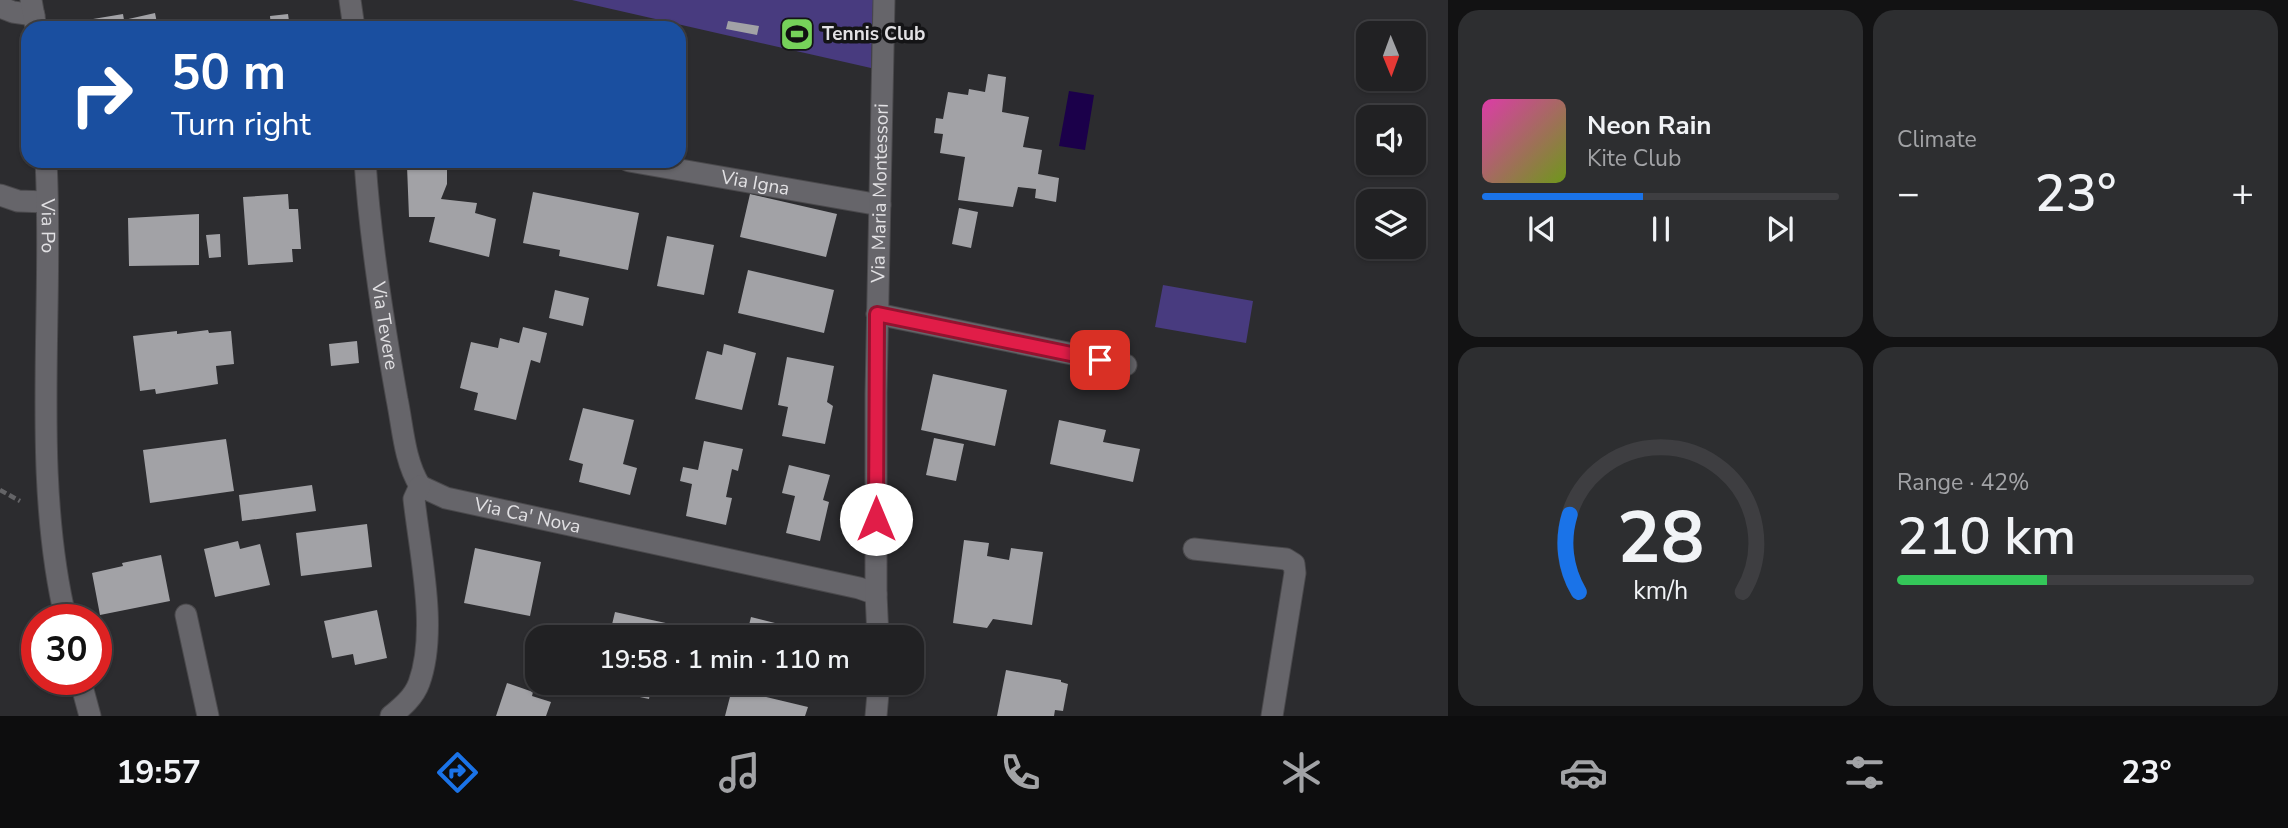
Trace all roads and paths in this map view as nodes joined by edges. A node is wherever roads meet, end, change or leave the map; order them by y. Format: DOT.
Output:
graph roads {
  1 [pos="350,0"];
  2 [pos="884,0"];
  3 [pos="0,7"];
  4 [pos="33,14"];
  5 [pos="353,21"];
  6 [pos="46,168"];
  7 [pos="365,168"];
  8 [pos="669,168"];
  9 [pos="0,195"];
  10 [pos="47,202"];
  11 [pos="880,205"];
  12 [pos="877,314"];
  13 [pos="1126,365"];
  14 [pos="420,486"];
  15 [pos="0,490"];
  16 [pos="20,501"];
  17 [pos="1194,549"];
  18 [pos="876,594"];
  19 [pos="62,604"];
  20 [pos="186,615"];
  21 [pos="877,625"];
  22 [pos="84,695"];
  23 [pos="878,695"];
  24 [pos="90,716"];
  25 [pos="208,716"];
  26 [pos="391,716"];
  27 [pos="876,716"];
  28 [pos="1272,716"];
  1 -- 5 [label="street"];
  2 -- 11 [label="street, Via Maria Montessori"];
  3 -- 4 [label="street"];
  6 -- 10 [label="street, Via Po"];
  7 -- 14 [label="street, Via Tevere"];
  8 -- 11 [label="street, Via Igna"];
  9 -- 10 [label="street"];
  10 -- 19 [label="street, Via Po"];
  11 -- 12 [label="street, Via Maria Montessori"];
  12 -- 13 [label="street"];
  12 -- 18 [label="street, Via Maria Montessori"];
  14 -- 18 [label="street, Via Ca' Nova"];
  14 -- 26 [label="street"];
  15 -- 16 [label="path"];
  17 -- 28 [label="street"];
  18 -- 21 [label="street, Via Maria Montessori"];
  20 -- 25 [label="street"];
  22 -- 24 [label="street"];
  23 -- 27 [label="street"];
}
